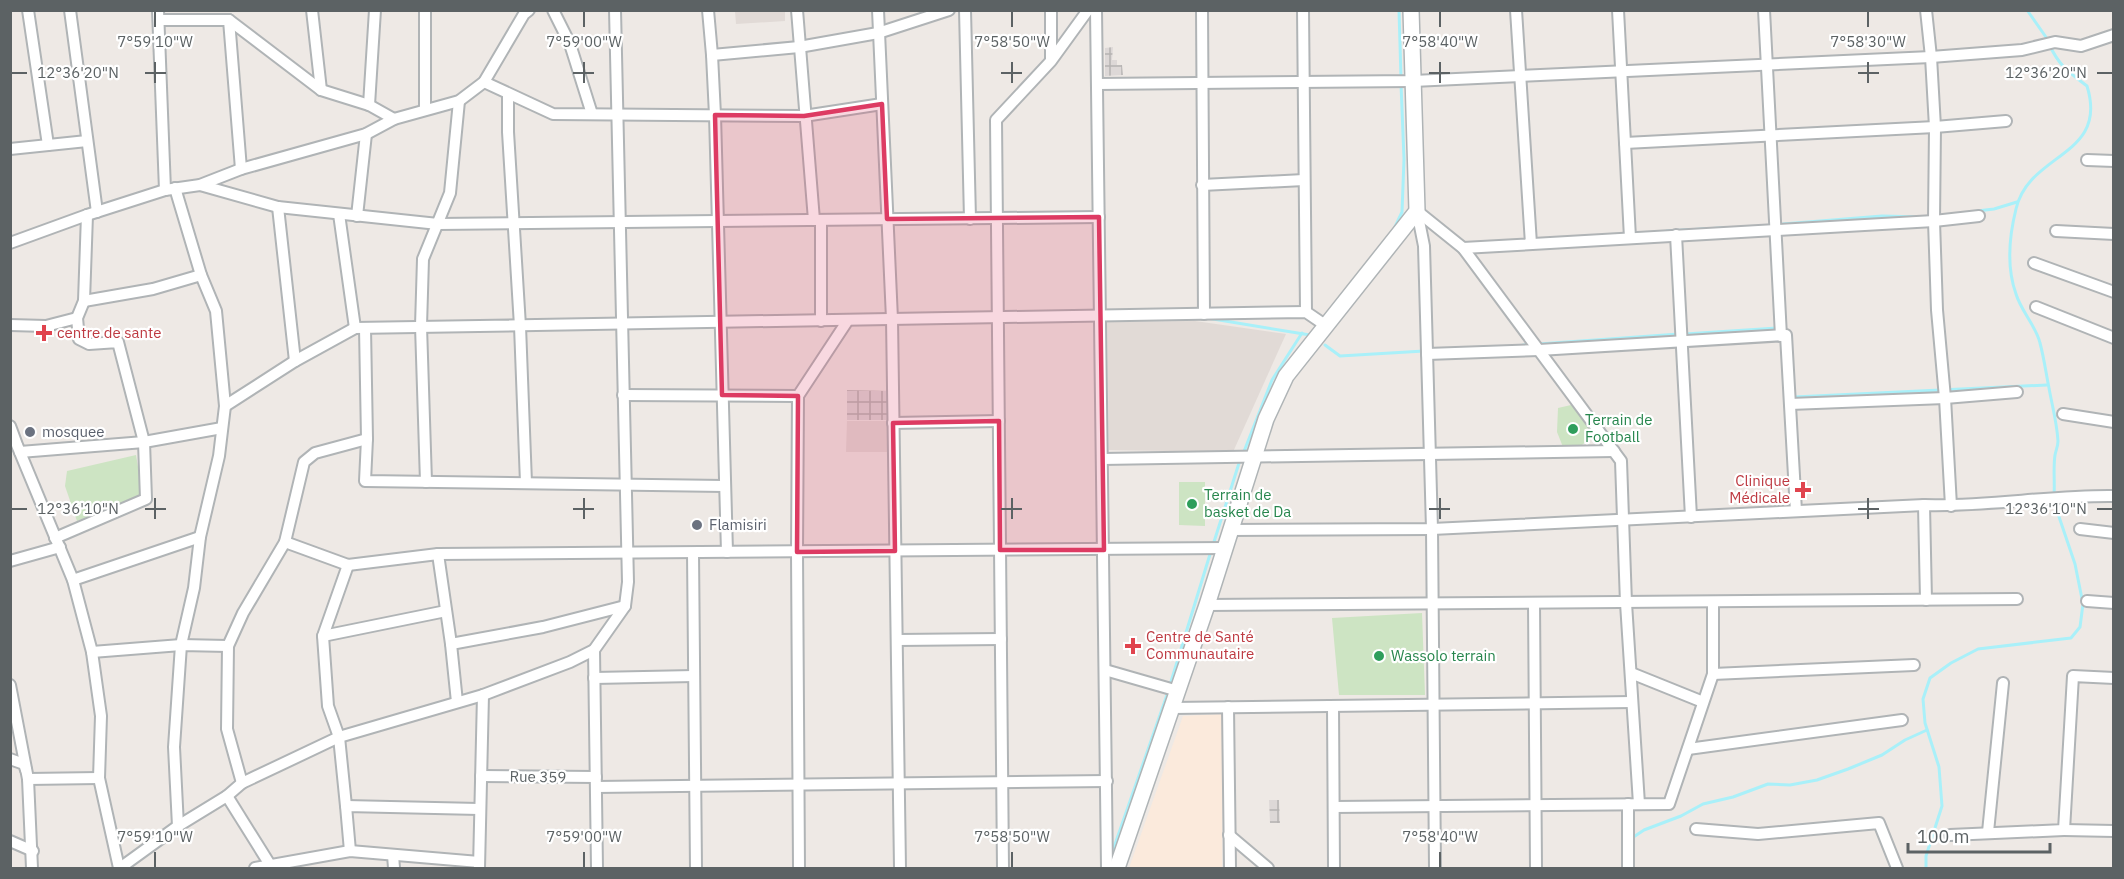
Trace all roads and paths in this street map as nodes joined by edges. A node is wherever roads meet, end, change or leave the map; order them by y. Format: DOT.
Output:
graph roads {
  1 [pos="28,10"];
  2 [pos="70,10"];
  3 [pos="312,10"];
  4 [pos="375,10"];
  5 [pos="425,10"];
  6 [pos="553,10"];
  7 [pos="615,10"];
  8 [pos="708,10"];
  9 [pos="797,10"];
  10 [pos="878,10"];
  11 [pos="949,10"];
  12 [pos="965,10"];
  13 [pos="1051,10"];
  14 [pos="1089,10"];
  15 [pos="1096,10"];
  16 [pos="1202,10"];
  17 [pos="1303,10"];
  18 [pos="1411,10"];
  19 [pos="1516,10"];
  20 [pos="1618,10"];
  21 [pos="1764,10"];
  22 [pos="1926,10"];
  23 [pos="525,12"];
  24 [pos="158,16"];
  25 [pos="229,20"];
  26 [pos="878,33"];
  27 [pos="2114,35"];
  28 [pos="799,47"];
  29 [pos="712,55"];
  30 [pos="1931,57"];
  31 [pos="1051,61"];
  32 [pos="1767,63"];
  33 [pos="1621,71"];
  34 [pos="1521,76"];
  35 [pos="1413,81"];
  36 [pos="483,82"];
  37 [pos="1303,82"];
  38 [pos="1203,83"];
  39 [pos="1097,84"];
  40 [pos="321,90"];
  41 [pos="508,95"];
  42 [pos="459,101"];
  43 [pos="882,104"];
  44 [pos="369,105"];
  45 [pos="425,110"];
  46 [pos="592,114"];
  47 [pos="617,114"];
  48 [pos="715,115"];
  49 [pos="804,116"];
  50 [pos="394,119"];
  51 [pos="2006,121"];
  52 [pos="1935,127"];
  53 [pos="366,134"];
  54 [pos="1771,134"];
  55 [pos="87,141"];
  56 [pos="1625,143"];
  57 [pos="48,145"];
  58 [pos="10,148"];
  59 [pos="2087,160"];
  60 [pos="2114,161"];
  61 [pos="241,169"];
  62 [pos="1304,180"];
  63 [pos="200,185"];
  64 [pos="1202,185"];
  65 [pos="170,189"];
  66 [pos="278,207"];
  67 [pos="1417,211"];
  68 [pos="92,213"];
  69 [pos="339,214"];
  70 [pos="357,216"];
  71 [pos="1979,216"];
  72 [pos="1099,217"];
  73 [pos="997,218"];
  74 [pos="887,219"];
  75 [pos="970,219"];
  76 [pos="818,220"];
  77 [pos="717,221"];
  78 [pos="1934,221"];
  79 [pos="620,222"];
  80 [pos="513,223"];
  81 [pos="438,224"];
  82 [pos="1776,229"];
  83 [pos="2056,231"];
  84 [pos="2114,234"];
  85 [pos="1676,235"];
  86 [pos="1630,238"];
  87 [pos="10,243"];
  88 [pos="1531,244"];
  89 [pos="1463,248"];
  90 [pos="2034,263"];
  91 [pos="201,275"];
  92 [pos="2114,292"];
  93 [pos="84,301"];
  94 [pos="2037,307"];
  95 [pos="1306,312"];
  96 [pos="1204,314"];
  97 [pos="1100,316"];
  98 [pos="77,318"];
  99 [pos="998,318"];
  100 [pos="892,319"];
  101 [pos="848,320"];
  102 [pos="821,321"];
  103 [pos="720,322"];
  104 [pos="622,324"];
  105 [pos="10,325"];
  106 [pos="1325,325"];
  107 [pos="421,326"];
  108 [pos="520,326"];
  109 [pos="360,328"];
  110 [pos="1781,336"];
  111 [pos="2114,338"];
  112 [pos="1682,341"];
  113 [pos="1539,350"];
  114 [pos="1427,354"];
  115 [pos="295,361"];
  116 [pos="2017,392"];
  117 [pos="624,395"];
  118 [pos="722,395"];
  119 [pos="798,396"];
  120 [pos="1945,398"];
  121 [pos="1790,404"];
  122 [pos="225,406"];
  123 [pos="2063,414"];
  124 [pos="999,421"];
  125 [pos="2114,422"];
  126 [pos="893,423"];
  127 [pos="10,426"];
  128 [pos="222,428"];
  129 [pos="367,439"];
  130 [pos="144,442"];
  131 [pos="1614,451"];
  132 [pos="20,452"];
  133 [pos="1430,453"];
  134 [pos="1254,455"];
  135 [pos="1102,459"];
  136 [pos="426,482"];
  137 [pos="526,483"];
  138 [pos="626,485"];
  139 [pos="724,486"];
  140 [pos="2114,496"];
  141 [pos="1923,505"];
  142 [pos="1951,506"];
  143 [pos="1796,511"];
  144 [pos="1691,517"];
  145 [pos="1623,520"];
  146 [pos="1432,529"];
  147 [pos="2080,529"];
  148 [pos="1230,530"];
  149 [pos="2114,533"];
  150 [pos="200,537"];
  151 [pos="58,542"];
  152 [pos="285,542"];
  153 [pos="1225,548"];
  154 [pos="1000,550"];
  155 [pos="1104,550"];
  156 [pos="895,551"];
  157 [pos="693,552"];
  158 [pos="727,552"];
  159 [pos="797,552"];
  160 [pos="627,553"];
  161 [pos="438,554"];
  162 [pos="10,561"];
  163 [pos="348,565"];
  164 [pos="73,580"];
  165 [pos="2017,599"];
  166 [pos="1926,600"];
  167 [pos="2087,601"];
  168 [pos="1713,602"];
  169 [pos="1534,603"];
  170 [pos="1626,603"];
  171 [pos="2114,603"];
  172 [pos="1432,604"];
  173 [pos="1207,605"];
  174 [pos="625,606"];
  175 [pos="446,611"];
  176 [pos="323,636"];
  177 [pos="1001,639"];
  178 [pos="897,640"];
  179 [pos="451,644"];
  180 [pos="181,645"];
  181 [pos="228,646"];
  182 [pos="594,650"];
  183 [pos="92,652"];
  184 [pos="1914,665"];
  185 [pos="1105,670"];
  186 [pos="1631,673"];
  187 [pos="1713,674"];
  188 [pos="694,676"];
  189 [pos="594,678"];
  190 [pos="2114,678"];
  191 [pos="2003,683"];
  192 [pos="10,685"];
  193 [pos="1178,691"];
  194 [pos="483,694"];
  195 [pos="457,702"];
  196 [pos="1632,702"];
  197 [pos="1703,702"];
  198 [pos="1535,703"];
  199 [pos="1433,704"];
  200 [pos="1334,706"];
  201 [pos="1228,707"];
  202 [pos="1172,708"];
  203 [pos="1902,720"];
  204 [pos="339,737"];
  205 [pos="1688,749"];
  206 [pos="10,759"];
  207 [pos="481,776"];
  208 [pos="99,778"];
  209 [pos="28,779"];
  210 [pos="1107,781"];
  211 [pos="596,782"];
  212 [pos="1002,782"];
  213 [pos="242,783"];
  214 [pos="899,784"];
  215 [pos="798,785"];
  216 [pos="695,787"];
  217 [pos="227,796"];
  218 [pos="1633,804"];
  219 [pos="1536,805"];
  220 [pos="346,806"];
  221 [pos="1434,806"];
  222 [pos="1334,807"];
  223 [pos="479,809"];
  224 [pos="178,826"];
  225 [pos="1696,829"];
  226 [pos="2064,830"];
  227 [pos="2114,831"];
  228 [pos="1988,832"];
  229 [pos="1229,835"];
  230 [pos="1950,835"];
  231 [pos="10,841"];
  232 [pos="33,851"];
  233 [pos="350,851"];
  234 [pos="393,855"];
  235 [pos="479,865"];
  236 [pos="271,867"];
  237 [pos="32,868"];
  238 [pos="119,868"];
  239 [pos="255,868"];
  240 [pos="394,868"];
  241 [pos="597,868"];
  242 [pos="696,868"];
  243 [pos="799,868"];
  244 [pos="900,868"];
  245 [pos="1003,868"];
  246 [pos="1107,868"];
  247 [pos="1117,868"];
  248 [pos="1230,868"];
  249 [pos="1268,868"];
  250 [pos="1334,868"];
  251 [pos="1435,868"];
  252 [pos="1536,868"];
  253 [pos="1628,868"];
  254 [pos="1897,868"];
  1 -- 57 [label="street"];
  2 -- 55 [label="street"];
  3 -- 40 [label="street"];
  4 -- 44 [label="street"];
  5 -- 45 [label="street"];
  6 -- 46 [label="street"];
  7 -- 47 [label="street"];
  8 -- 29 [label="street"];
  9 -- 28 [label="street"];
  10 -- 26 [label="street"];
  11 -- 26 [label="street"];
  12 -- 75 [label="street"];
  13 -- 31 [label="street"];
  14 -- 31 [label="street"];
  15 -- 39 [label="street"];
  16 -- 38 [label="street"];
  17 -- 37 [label="street"];
  18 -- 35 [label="street"];
  19 -- 34 [label="street"];
  20 -- 33 [label="street"];
  21 -- 32 [label="street"];
  22 -- 30 [label="street"];
  23 -- 36 [label="street"];
  24 -- 25 [label="street"];
  24 -- 65 [label="street"];
  25 -- 40 [label="street"];
  25 -- 61 [label="street"];
  26 -- 28 [label="street"];
  26 -- 43 [label="street"];
  27 -- 30 [label="street"];
  28 -- 29 [label="street"];
  28 -- 49 [label="street"];
  29 -- 48 [label="street"];
  30 -- 32 [label="street"];
  30 -- 52 [label="street"];
  31 -- 73 [label="street"];
  32 -- 33 [label="street"];
  32 -- 54 [label="street"];
  33 -- 34 [label="street"];
  33 -- 56 [label="street"];
  34 -- 35 [label="street"];
  34 -- 88 [label="street"];
  35 -- 37 [label="street"];
  35 -- 67 [label="street"];
  36 -- 41 [label="street"];
  36 -- 42 [label="street"];
  37 -- 38 [label="street"];
  37 -- 62 [label="street"];
  38 -- 39 [label="street"];
  38 -- 64 [label="street"];
  39 -- 72 [label="street"];
  40 -- 44 [label="street"];
  41 -- 46 [label="street"];
  41 -- 80 [label="street"];
  42 -- 45 [label="street"];
  42 -- 81 [label="street"];
  43 -- 49 [label="street"];
  43 -- 74 [label="street"];
  44 -- 50 [label="street"];
  45 -- 50 [label="street"];
  46 -- 47 [label="street"];
  47 -- 48 [label="street"];
  47 -- 79 [label="street"];
  48 -- 49 [label="street"];
  48 -- 77 [label="street"];
  49 -- 76 [label="street"];
  50 -- 53 [label="street"];
  51 -- 52 [label="street"];
  52 -- 54 [label="street"];
  52 -- 78 [label="street"];
  53 -- 61 [label="street"];
  53 -- 70 [label="street"];
  54 -- 56 [label="street"];
  54 -- 82 [label="street"];
  55 -- 57 [label="street"];
  55 -- 68 [label="street"];
  56 -- 86 [label="street"];
  57 -- 58 [label="street"];
  59 -- 60 [label="street"];
  61 -- 63 [label="street"];
  62 -- 64 [label="street"];
  62 -- 95 [label="street"];
  63 -- 65 [label="street"];
  63 -- 66 [label="street"];
  64 -- 96 [label="street"];
  65 -- 68 [label="street"];
  65 -- 91 [label="street"];
  66 -- 69 [label="street"];
  66 -- 115 [label="street"];
  67 -- 89 [label="street"];
  67 -- 106 [label="street"];
  67 -- 114 [label="street"];
  68 -- 87 [label="street"];
  68 -- 93 [label="street"];
  69 -- 70 [label="street"];
  69 -- 109 [label="street"];
  70 -- 81 [label="street"];
  71 -- 78 [label="street"];
  72 -- 73 [label="street"];
  72 -- 97 [label="street"];
  73 -- 75 [label="street"];
  73 -- 99 [label="street"];
  74 -- 75 [label="street"];
  74 -- 76 [label="street"];
  74 -- 100 [label="street"];
  76 -- 77 [label="street"];
  76 -- 102 [label="street"];
  77 -- 79 [label="street"];
  77 -- 103 [label="street"];
  78 -- 82 [label="street"];
  78 -- 120 [label="street"];
  79 -- 80 [label="street"];
  79 -- 104 [label="street"];
  80 -- 81 [label="street"];
  80 -- 108 [label="street"];
  81 -- 107 [label="street"];
  82 -- 85 [label="street"];
  82 -- 110 [label="street"];
  83 -- 84 [label="street"];
  85 -- 86 [label="street"];
  85 -- 112 [label="street"];
  86 -- 88 [label="street"];
  88 -- 89 [label="street"];
  89 -- 113 [label="street"];
  90 -- 92 [label="street"];
  91 -- 93 [label="street"];
  91 -- 122 [label="street"];
  93 -- 98 [label="street"];
  94 -- 111 [label="street"];
  95 -- 96 [label="street"];
  95 -- 106 [label="street"];
  96 -- 97 [label="street"];
  97 -- 99 [label="street"];
  97 -- 135 [label="street"];
  98 -- 105 [label="street"];
  98 -- 130 [label="street"];
  99 -- 100 [label="street"];
  99 -- 124 [label="street"];
  100 -- 101 [label="street"];
  100 -- 126 [label="street"];
  101 -- 102 [label="street"];
  101 -- 119 [label="street"];
  102 -- 103 [label="street"];
  103 -- 104 [label="street"];
  103 -- 118 [label="street"];
  104 -- 108 [label="street"];
  104 -- 117 [label="street"];
  106 -- 134 [label="street"];
  107 -- 108 [label="street"];
  107 -- 109 [label="street"];
  107 -- 136 [label="street"];
  108 -- 137 [label="street"];
  109 -- 115 [label="street"];
  109 -- 129 [label="street"];
  110 -- 112 [label="street"];
  110 -- 121 [label="street"];
  112 -- 113 [label="street"];
  112 -- 144 [label="street"];
  113 -- 114 [label="street"];
  113 -- 131 [label="street"];
  114 -- 133 [label="street"];
  115 -- 122 [label="street"];
  116 -- 120 [label="street"];
  117 -- 118 [label="street"];
  117 -- 138 [label="street"];
  118 -- 119 [label="street"];
  118 -- 139 [label="street"];
  119 -- 159 [label="street"];
  120 -- 121 [label="street"];
  120 -- 142 [label="street"];
  121 -- 143 [label="street"];
  122 -- 128 [label="street"];
  123 -- 125 [label="street"];
  124 -- 126 [label="street"];
  124 -- 154 [label="street"];
  126 -- 156 [label="street"];
  127 -- 132 [label="street"];
  128 -- 130 [label="street"];
  128 -- 150 [label="street"];
  129 -- 136 [label="street"];
  129 -- 152 [label="street"];
  130 -- 132 [label="street"];
  130 -- 151 [label="street"];
  131 -- 133 [label="street"];
  131 -- 145 [label="street"];
  132 -- 151 [label="street"];
  133 -- 134 [label="street"];
  133 -- 146 [label="street"];
  134 -- 135 [label="street"];
  134 -- 148 [label="street"];
  135 -- 155 [label="street"];
  136 -- 137 [label="street"];
  137 -- 138 [label="street"];
  138 -- 139 [label="street"];
  138 -- 160 [label="street"];
  139 -- 158 [label="street"];
  140 -- 142 [label="street"];
  141 -- 142 [label="street"];
  141 -- 143 [label="street"];
  141 -- 166 [label="street"];
  143 -- 144 [label="street"];
  144 -- 145 [label="street"];
  145 -- 146 [label="street"];
  145 -- 170 [label="street"];
  146 -- 148 [label="street"];
  146 -- 172 [label="street"];
  147 -- 149 [label="street"];
  148 -- 153 [label="street"];
  150 -- 164 [label="street"];
  150 -- 180 [label="street"];
  151 -- 162 [label="street"];
  151 -- 164 [label="street"];
  152 -- 163 [label="street"];
  152 -- 181 [label="street"];
  153 -- 155 [label="street"];
  153 -- 173 [label="street"];
  154 -- 155 [label="street"];
  154 -- 156 [label="street"];
  154 -- 177 [label="street"];
  155 -- 185 [label="street"];
  156 -- 159 [label="street"];
  156 -- 178 [label="street"];
  157 -- 158 [label="street"];
  157 -- 160 [label="street"];
  157 -- 188 [label="street"];
  158 -- 159 [label="street"];
  159 -- 215 [label="street"];
  160 -- 161 [label="street"];
  160 -- 174 [label="street"];
  161 -- 163 [label="street"];
  161 -- 175 [label="street"];
  163 -- 176 [label="street"];
  164 -- 183 [label="street"];
  165 -- 166 [label="street"];
  166 -- 168 [label="street"];
  167 -- 171 [label="street"];
  168 -- 170 [label="street"];
  168 -- 187 [label="street"];
  169 -- 170 [label="street"];
  169 -- 172 [label="street"];
  169 -- 198 [label="street"];
  170 -- 186 [label="street"];
  172 -- 173 [label="street"];
  172 -- 199 [label="street"];
  173 -- 193 [label="street"];
  174 -- 179 [label="street"];
  174 -- 182 [label="street"];
  175 -- 176 [label="street"];
  175 -- 179 [label="street"];
  176 -- 204 [label="street"];
  177 -- 178 [label="street"];
  177 -- 212 [label="street"];
  178 -- 214 [label="street"];
  179 -- 195 [label="street"];
  180 -- 181 [label="street"];
  180 -- 183 [label="street"];
  180 -- 224 [label="street"];
  181 -- 213 [label="street"];
  182 -- 189 [label="street"];
  182 -- 194 [label="street"];
  183 -- 208 [label="street"];
  184 -- 187 [label="street"];
  185 -- 193 [label="street"];
  185 -- 210 [label="street"];
  186 -- 196 [label="street"];
  186 -- 197 [label="street"];
  187 -- 197 [label="street"];
  188 -- 189 [label="street"];
  188 -- 216 [label="street"];
  189 -- 211 [label="street"];
  190 -- 226 [label="street"];
  191 -- 228 [label="street"];
  192 -- 209 [label="street"];
  193 -- 202 [label="street"];
  194 -- 195 [label="street"];
  194 -- 207 [label="street"];
  195 -- 204 [label="street"];
  196 -- 198 [label="street"];
  196 -- 218 [label="street"];
  197 -- 205 [label="street"];
  198 -- 199 [label="street"];
  198 -- 219 [label="street"];
  199 -- 200 [label="street"];
  199 -- 221 [label="street"];
  200 -- 201 [label="street"];
  200 -- 222 [label="street"];
  201 -- 202 [label="street"];
  201 -- 229 [label="street"];
  202 -- 247 [label="street"];
  203 -- 205 [label="street"];
  204 -- 213 [label="street"];
  204 -- 220 [label="street"];
  205 -- 218 [label="street"];
  206 -- 209 [label="street"];
  207 -- 211 [label="street, Rue 359"];
  207 -- 223 [label="street"];
  208 -- 209 [label="street"];
  208 -- 238 [label="street"];
  209 -- 232 [label="street"];
  210 -- 212 [label="street, Rue 359"];
  210 -- 246 [label="street"];
  211 -- 216 [label="street, Rue 359"];
  211 -- 241 [label="street"];
  212 -- 214 [label="street, Rue 359"];
  212 -- 245 [label="street"];
  213 -- 217 [label="street"];
  214 -- 215 [label="street, Rue 359"];
  214 -- 244 [label="street"];
  215 -- 216 [label="street, Rue 359"];
  215 -- 243 [label="street"];
  216 -- 242 [label="street"];
  217 -- 224 [label="street"];
  217 -- 236 [label="street"];
  218 -- 219 [label="street"];
  218 -- 253 [label="street"];
  219 -- 221 [label="street"];
  219 -- 252 [label="street"];
  220 -- 223 [label="street"];
  220 -- 233 [label="street"];
  221 -- 222 [label="street"];
  221 -- 251 [label="street"];
  222 -- 250 [label="street"];
  223 -- 235 [label="street"];
  224 -- 238 [label="street"];
  225 -- 254 [label="street"];
  226 -- 227 [label="street"];
  226 -- 228 [label="street"];
  228 -- 230 [label="street"];
  229 -- 248 [label="street"];
  229 -- 249 [label="street"];
  231 -- 232 [label="street"];
  232 -- 237 [label="street"];
  233 -- 234 [label="street"];
  233 -- 236 [label="street"];
  234 -- 235 [label="street"];
  234 -- 240 [label="street"];
  236 -- 239 [label="street"];
}
